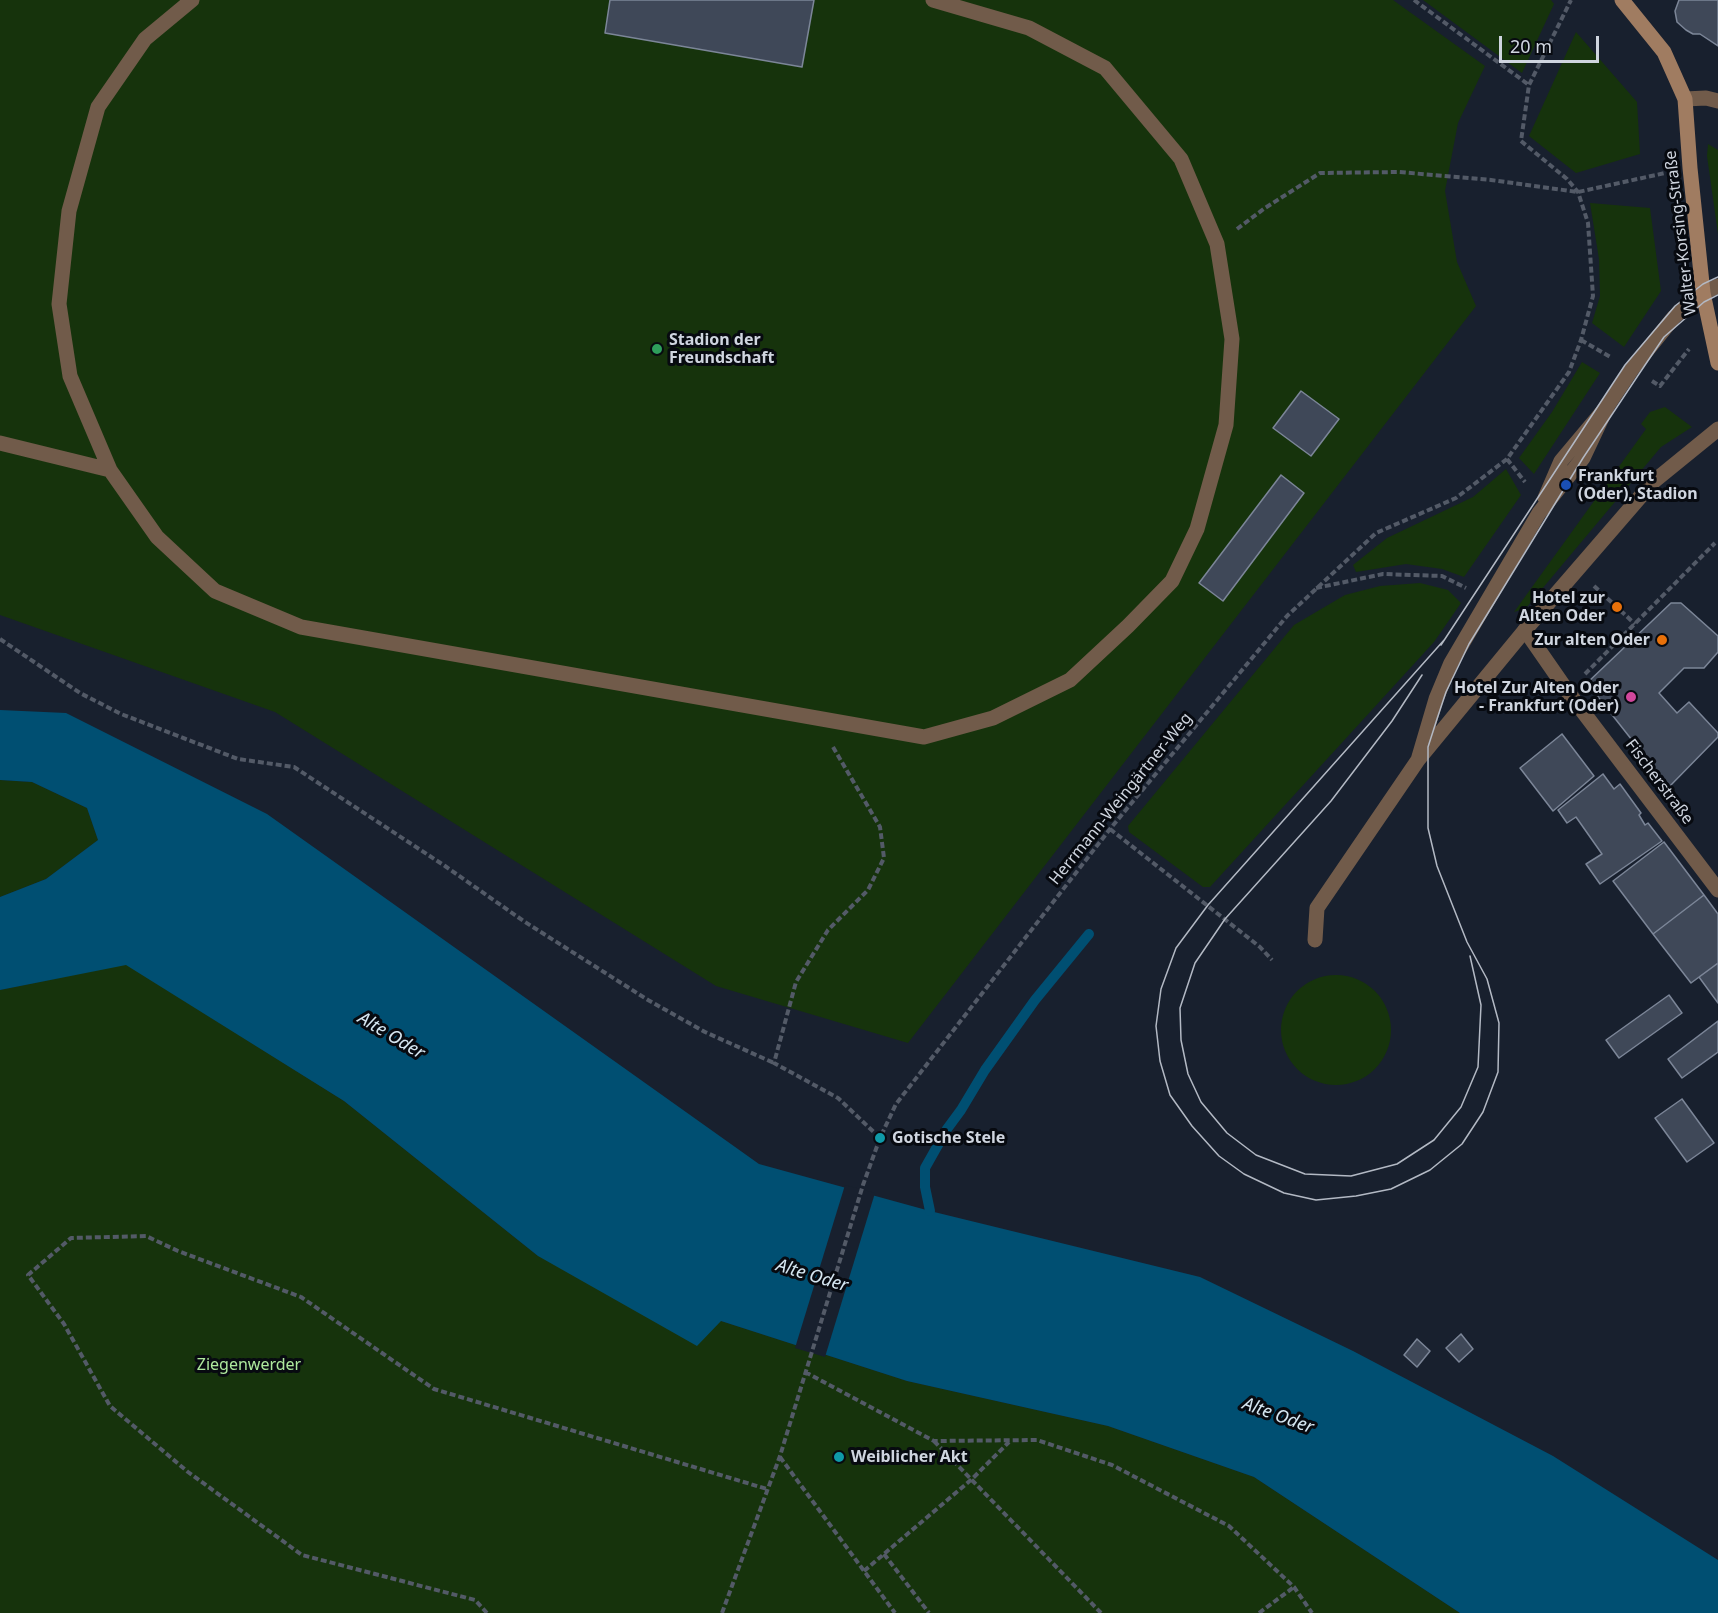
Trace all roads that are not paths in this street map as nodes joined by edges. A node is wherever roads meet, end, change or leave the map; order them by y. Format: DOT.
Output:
graph roads {
  1 [pos="192,0"];
  2 [pos="933,0"];
  3 [pos="1622,0"];
  4 [pos="1685,99"];
  5 [pos="1718,101"];
  6 [pos="1718,286"];
  7 [pos="1703,293"];
  8 [pos="1718,363"];
  9 [pos="1718,429"];
  10 [pos="0,443"];
  11 [pos="110,470"];
  12 [pos="1525,630"];
  13 [pos="1419,760"];
  14 [pos="1718,890"];
  15 [pos="1315,940"];
  1 -- 11 [label="street"];
  2 -- 11 [label="street"];
  3 -- 4 [label="street, Walter-Korsing-Straße"];
  4 -- 5 [label="street"];
  4 -- 7 [label="street, Walter-Korsing-Straße"];
  6 -- 7 [label="street"];
  7 -- 8 [label="street, Walter-Korsing-Straße"];
  7 -- 13 [label="street"];
  9 -- 12 [label="street"];
  10 -- 11 [label="street"];
  12 -- 13 [label="street"];
  12 -- 14 [label="street, Fischerstraße"];
  13 -- 15 [label="street"];
}
